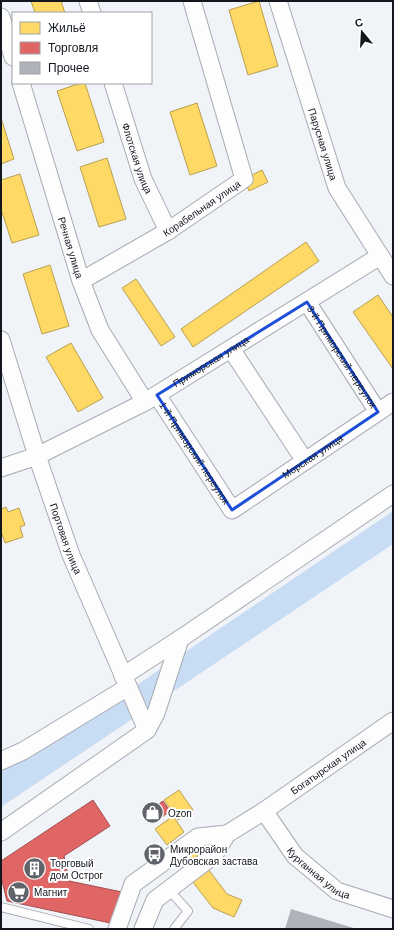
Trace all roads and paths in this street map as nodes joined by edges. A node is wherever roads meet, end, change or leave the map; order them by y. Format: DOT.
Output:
graph roads {
  1 [pos="88,1"];
  2 [pos="192,1"];
  3 [pos="278,1"];
  4 [pos="92,12"];
  5 [pos="1,17"];
  6 [pos="12,54"];
  7 [pos="21,84"];
  8 [pos="113,84"];
  9 [pos="168,231"];
  10 [pos="380,256"];
  11 [pos="393,276"];
  12 [pos="81,281"];
  13 [pos="307,302"];
  14 [pos="1,340"];
  15 [pos="231,349"];
  16 [pos="151,398"];
  17 [pos="393,402"];
  18 [pos="378,412"];
  19 [pos="37,456"];
  20 [pos="305,461"];
  21 [pos="1,468"];
  22 [pos="393,494"];
  23 [pos="232,510"];
  24 [pos="180,639"];
  25 [pos="126,681"];
  26 [pos="393,721"];
  27 [pos="147,730"];
  28 [pos="1,762"];
  29 [pos="264,811"];
  30 [pos="1,832"];
  31 [pos="227,834"];
  32 [pos="169,890"];
  33 [pos="1,907"];
  34 [pos="393,909"];
  35 [pos="90,929"];
  36 [pos="117,929"];
  37 [pos="143,929"];
  38 [pos="174,929"];
  1 -- 4 [label="street"];
  2 -- 9 [label="street, Корабельная улица"];
  3 -- 10 [label="street, Парусная улица"];
  5 -- 6 [label="street"];
  7 -- 12 [label="street, Речная улица"];
  8 -- 9 [label="street, Флотская улица"];
  9 -- 12 [label="street, Корабельная улица"];
  10 -- 11 [label="street, Парусная улица"];
  10 -- 13 [label="street, Приморская улица"];
  12 -- 16 [label="street, Речная улица"];
  13 -- 15 [label="street, Приморская улица"];
  13 -- 18 [label="street, 3-й Приморский переулок"];
  14 -- 19 [label="street, Портовая улица"];
  15 -- 16 [label="street, Приморская улица"];
  15 -- 20 [label="street"];
  16 -- 19 [label="street, Приморская улица"];
  16 -- 23 [label="street, 1-й Приморский переулок"];
  17 -- 18 [label="street, Морская улица"];
  18 -- 20 [label="street, Морская улица"];
  19 -- 21 [label="street, Приморская улица"];
  19 -- 25 [label="street, Портовая улица"];
  20 -- 23 [label="street, Морская улица"];
  22 -- 24 [label="street"];
  24 -- 25 [label="street"];
  24 -- 27 [label="street"];
  25 -- 27 [label="street, Портовая улица"];
  25 -- 28 [label="street"];
  26 -- 29 [label="street, Богатырская улица"];
  27 -- 30 [label="street"];
  29 -- 31 [label="street, Богатырская улица"];
  29 -- 34 [label="street, Курганная улица"];
  31 -- 32 [label="street"];
  31 -- 36 [label="street"];
  32 -- 37 [label="street"];
  32 -- 38 [label="lane"];
  33 -- 35 [label="lane"];
}
